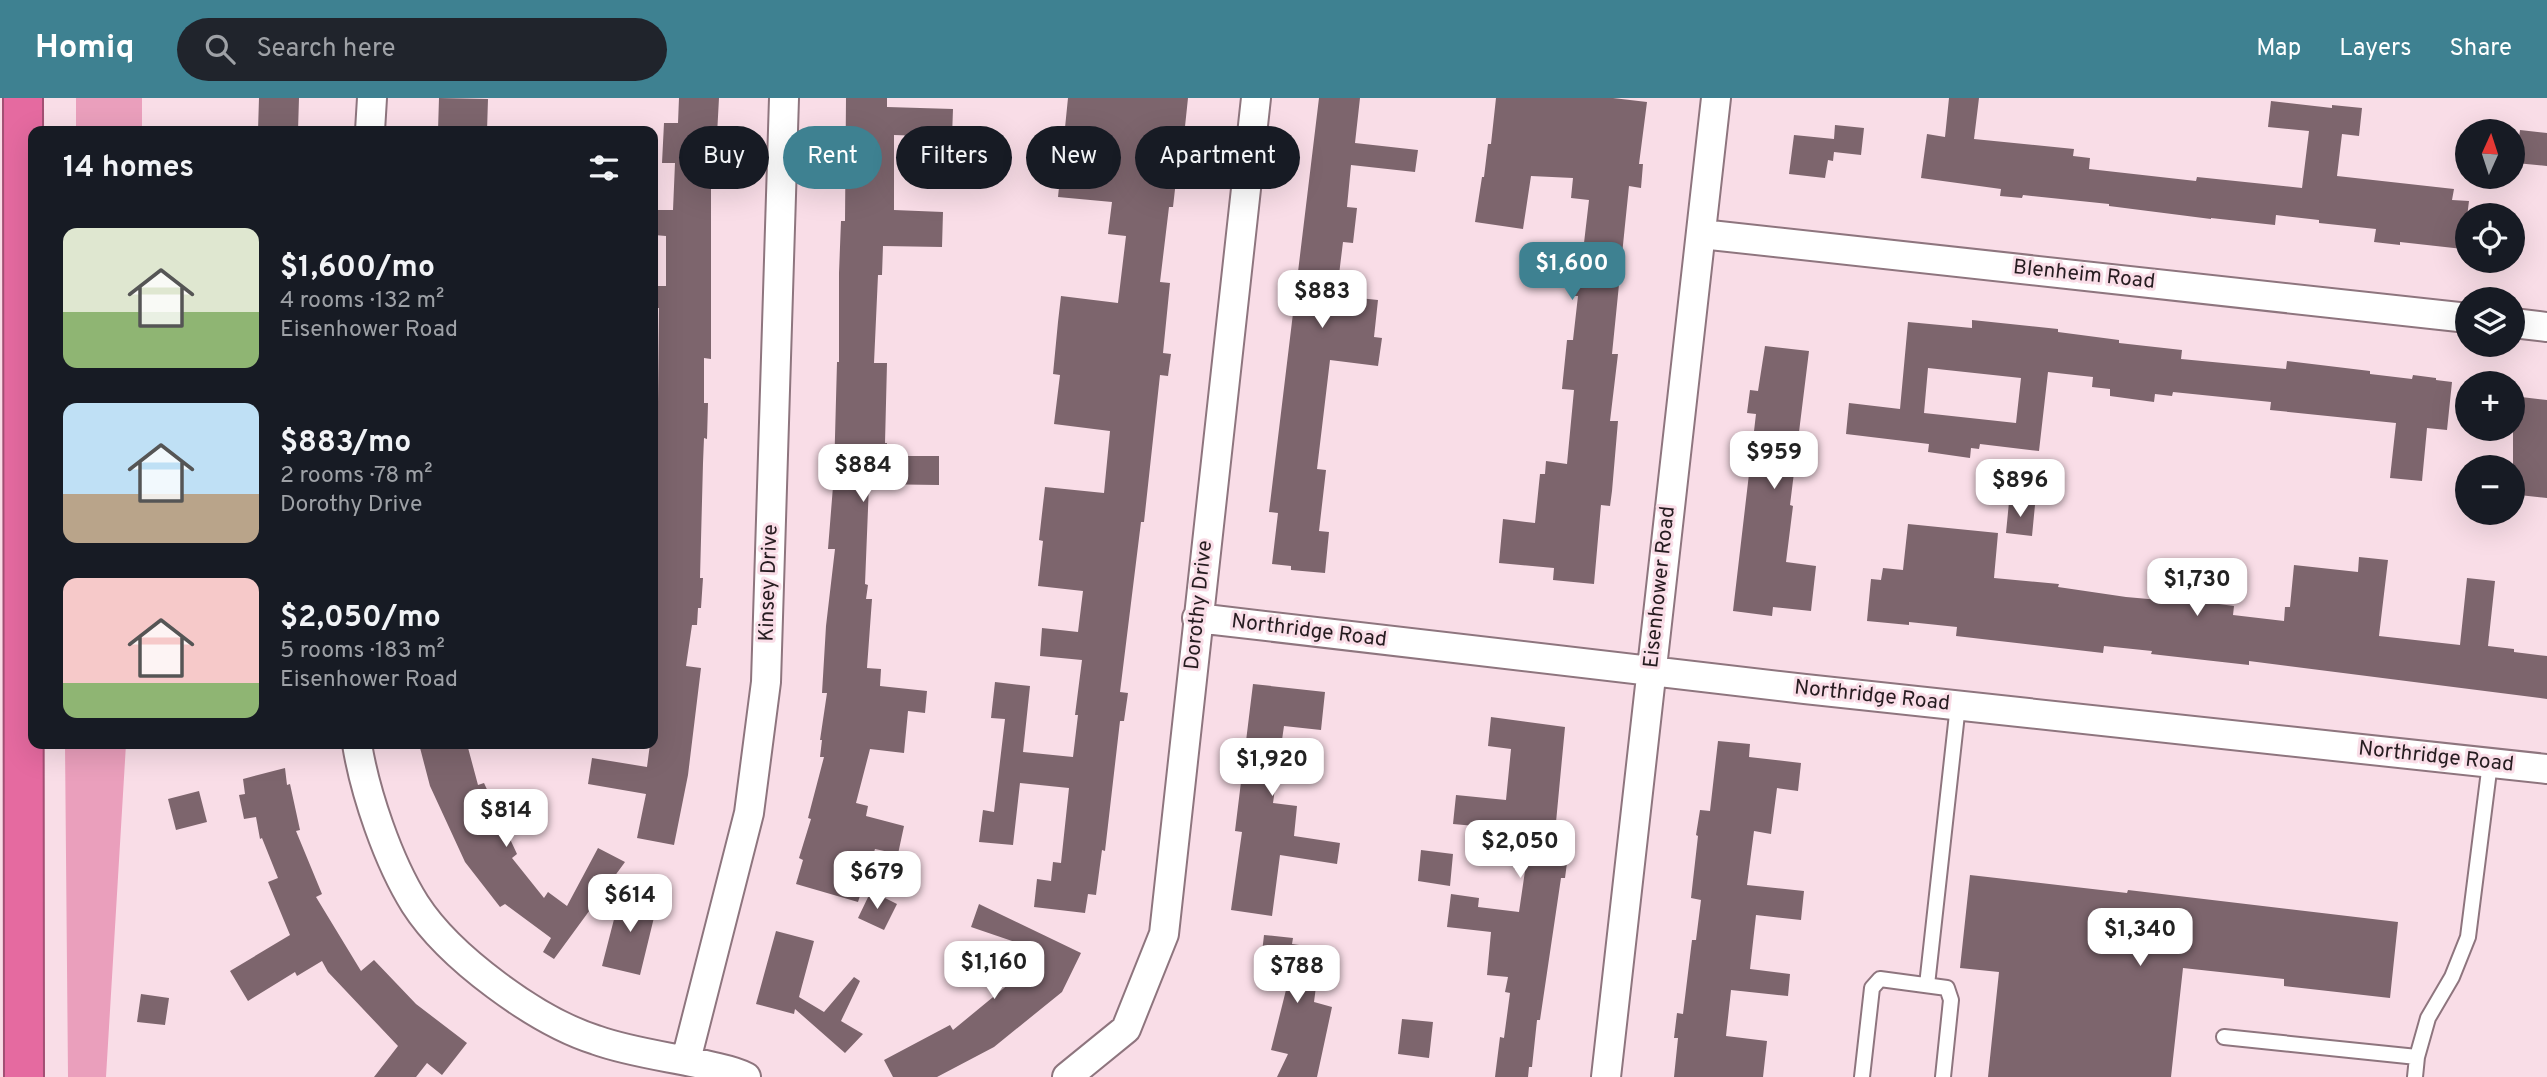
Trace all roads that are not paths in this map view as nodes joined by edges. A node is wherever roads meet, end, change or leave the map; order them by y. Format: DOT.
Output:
graph roads {
  1 [pos="372,98"];
  2 [pos="784,98"];
  3 [pos="1256,98"];
  4 [pos="1716,98"];
  5 [pos="23,103"];
  6 [pos="370,126"];
  7 [pos="1701,234"];
  8 [pos="2455,317"];
  9 [pos="2525,324"];
  10 [pos="2547,327"];
  11 [pos="1197,618"];
  12 [pos="1651,670"];
  13 [pos="1958,705"];
  14 [pos="358,749"];
  15 [pos="2490,763"];
  16 [pos="2547,769"];
  17 [pos="1927,985"];
  18 [pos="2224,1037"];
  19 [pos="2417,1057"];
  20 [pos="686,1060"];
  21 [pos="24,1077"];
  22 [pos="746,1077"];
  23 [pos="1067,1077"];
  24 [pos="1606,1077"];
  25 [pos="1862,1077"];
  26 [pos="1943,1077"];
  27 [pos="2415,1077"];
  1 -- 6 [label="street"];
  2 -- 20 [label="street, Kinsey Drive"];
  3 -- 11 [label="street, Dorothy Drive"];
  4 -- 7 [label="street, Eisenhower Road"];
  5 -- 21 [label="highway"];
  7 -- 8 [label="street, Blenheim Road"];
  7 -- 12 [label="street, Eisenhower Road"];
  9 -- 10 [label="street"];
  11 -- 12 [label="street, Northridge Road"];
  11 -- 23 [label="street, Dorothy Drive"];
  12 -- 13 [label="street, Northridge Road"];
  12 -- 24 [label="street, Eisenhower Road"];
  13 -- 15 [label="street, Northridge Road"];
  13 -- 17 [label="lane"];
  14 -- 20 [label="street"];
  15 -- 16 [label="street, Northridge Road"];
  15 -- 19 [label="lane"];
  17 -- 25 [label="lane"];
  17 -- 26 [label="lane"];
  18 -- 19 [label="lane"];
  19 -- 27 [label="lane"];
  20 -- 22 [label="street"];
}
